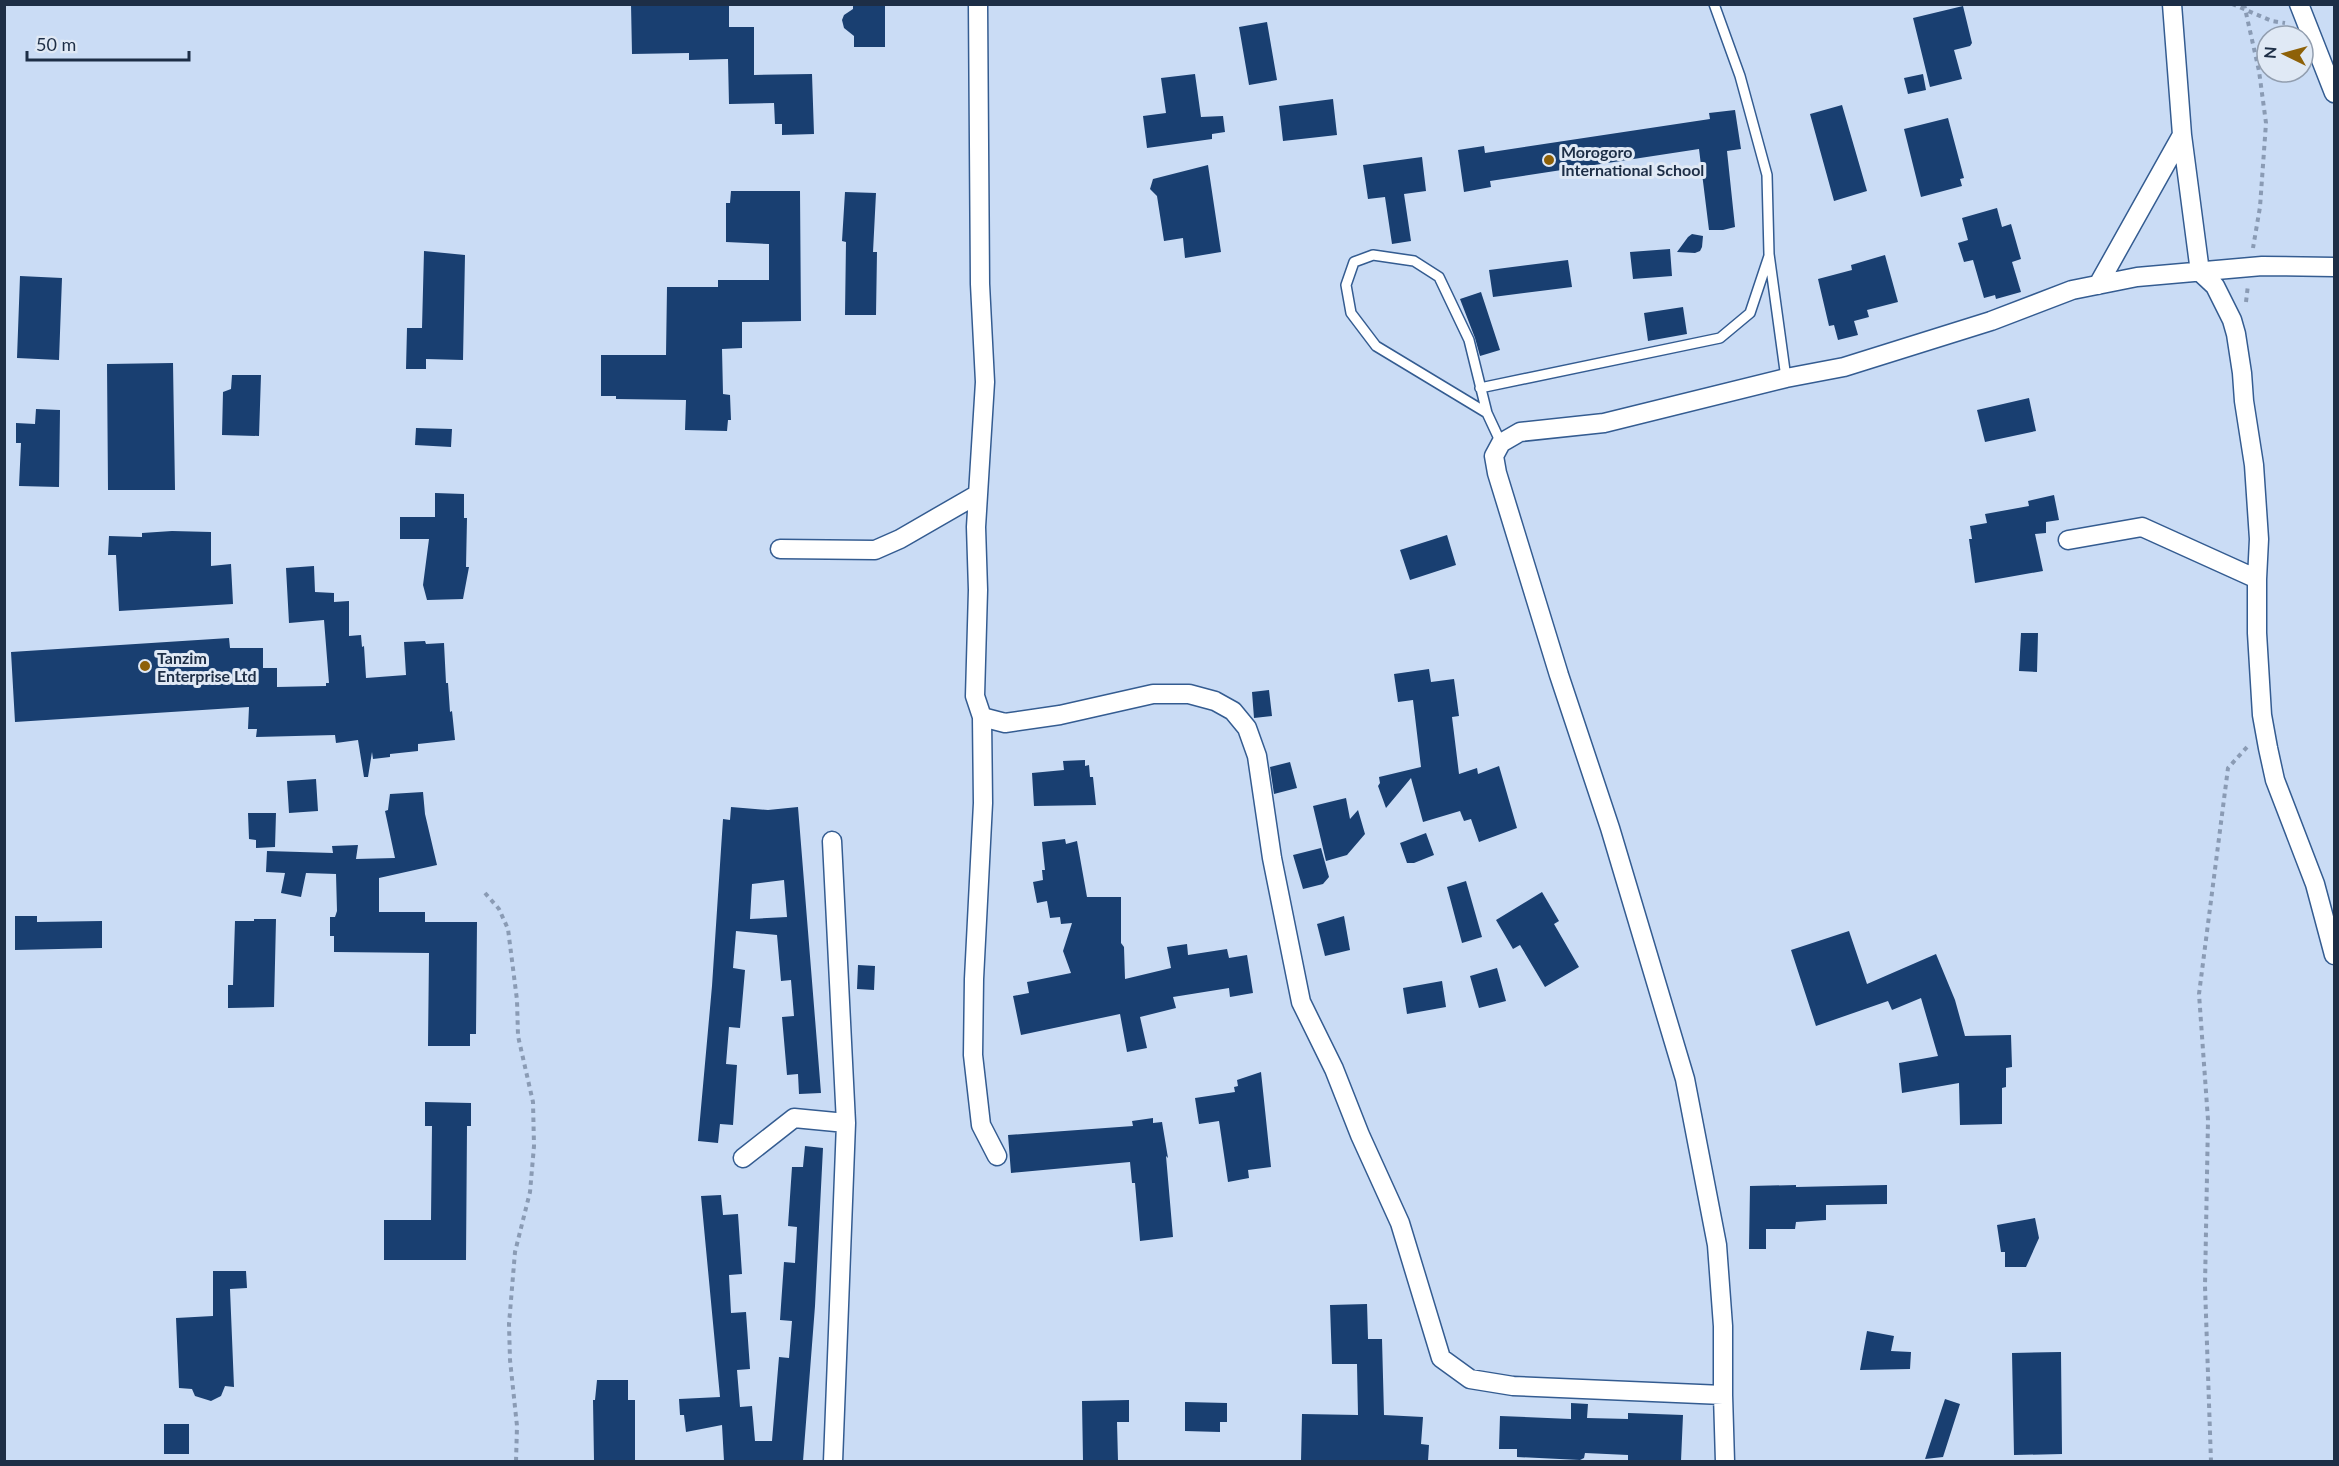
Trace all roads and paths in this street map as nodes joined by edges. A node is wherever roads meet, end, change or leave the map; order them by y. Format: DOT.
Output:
graph roads {
  1 [pos="978,4"];
  2 [pos="1714,4"];
  3 [pos="2172,4"];
  4 [pos="2232,4"];
  5 [pos="2244,4"];
  6 [pos="2299,4"];
  7 [pos="2246,10"];
  8 [pos="2288,24"];
  9 [pos="2307,24"];
  10 [pos="2315,44"];
  11 [pos="2334,93"];
  12 [pos="2182,135"];
  13 [pos="1769,254"];
  14 [pos="2250,267"];
  15 [pos="2334,267"];
  16 [pos="2200,272"];
  17 [pos="2098,285"];
  18 [pos="2245,310"];
  19 [pos="1786,378"];
  20 [pos="1480,388"];
  21 [pos="1486,413"];
  22 [pos="1501,443"];
  23 [pos="978,494"];
  24 [pos="2068,540"];
  25 [pos="780,549"];
  26 [pos="2257,579"];
  27 [pos="981,717"];
  28 [pos="2264,728"];
  29 [pos="832,841"];
  30 [pos="485,893"];
  31 [pos="2334,955"];
  32 [pos="846,1123"];
  33 [pos="997,1156"];
  34 [pos="743,1158"];
  35 [pos="1722,1395"];
  36 [pos="516,1461"];
  37 [pos="833,1461"];
  38 [pos="1725,1461"];
  39 [pos="2211,1461"];
  1 -- 23 [label="street"];
  2 -- 13 [label="lane"];
  3 -- 12 [label="street"];
  4 -- 7 [label="path"];
  5 -- 7 [label="path"];
  6 -- 9 [label="street"];
  7 -- 8 [label="path"];
  7 -- 14 [label="path"];
  10 -- 11 [label="street"];
  12 -- 16 [label="street"];
  12 -- 17 [label="street"];
  13 -- 19 [label="lane"];
  13 -- 20 [label="lane"];
  14 -- 15 [label="street"];
  14 -- 16 [label="street"];
  14 -- 18 [label="path"];
  16 -- 17 [label="street"];
  16 -- 26 [label="street"];
  17 -- 19 [label="street"];
  19 -- 22 [label="street"];
  20 -- 21 [label="lane"];
  20 -- 21 [label="lane"];
  21 -- 22 [label="lane"];
  22 -- 35 [label="street"];
  23 -- 25 [label="street"];
  23 -- 27 [label="street"];
  24 -- 26 [label="street"];
  26 -- 28 [label="street"];
  27 -- 33 [label="street"];
  27 -- 35 [label="street"];
  28 -- 31 [label="street"];
  28 -- 39 [label="path"];
  29 -- 32 [label="street"];
  30 -- 36 [label="path"];
  32 -- 34 [label="street"];
  32 -- 37 [label="street"];
  35 -- 38 [label="street"];
}
